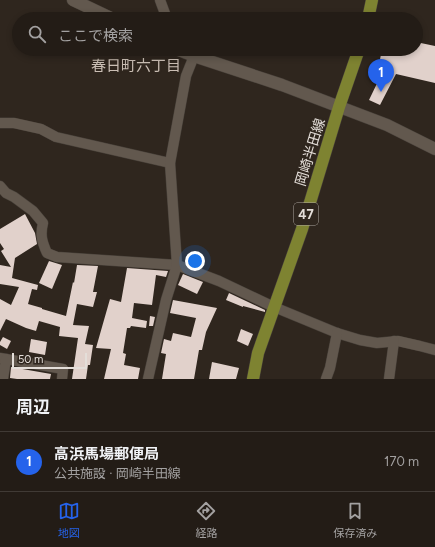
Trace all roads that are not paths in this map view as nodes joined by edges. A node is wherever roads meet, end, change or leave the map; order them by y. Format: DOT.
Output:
graph roads {
  1 [pos="73,0"];
  2 [pos="160,0"];
  3 [pos="372,0"];
  4 [pos="98,12"];
  5 [pos="164,12"];
  6 [pos="369,12"];
  7 [pos="194,56"];
  8 [pos="357,56"];
  9 [pos="339,107"];
  10 [pos="0,123"];
  11 [pos="435,149"];
  12 [pos="170,163"];
  13 [pos="2,193"];
  14 [pos="177,265"];
  15 [pos="274,307"];
  16 [pos="337,333"];
  17 [pos="394,341"];
  18 [pos="435,350"];
  19 [pos="3,359"];
  20 [pos="3,379"];
  21 [pos="62,379"];
  22 [pos="148,379"];
  23 [pos="253,379"];
  24 [pos="326,379"];
  25 [pos="390,379"];
  1 -- 4 [label="street"];
  2 -- 5 [label="street"];
  3 -- 6 [label="main road"];
  7 -- 9 [label="street"];
  7 -- 12 [label="street"];
  8 -- 9 [label="main road, 岡崎半田線 / 47"];
  9 -- 11 [label="street"];
  9 -- 15 [label="main road, 岡崎半田線 / 47"];
  10 -- 12 [label="street"];
  12 -- 14 [label="street"];
  13 -- 14 [label="street"];
  14 -- 15 [label="street"];
  14 -- 22 [label="street"];
  15 -- 16 [label="street"];
  15 -- 23 [label="main road, 岡崎半田線 / 47"];
  16 -- 17 [label="street"];
  16 -- 24 [label="street"];
  17 -- 18 [label="street"];
  17 -- 25 [label="street"];
  19 -- 20 [label="street"];
  19 -- 21 [label="street"];
}
